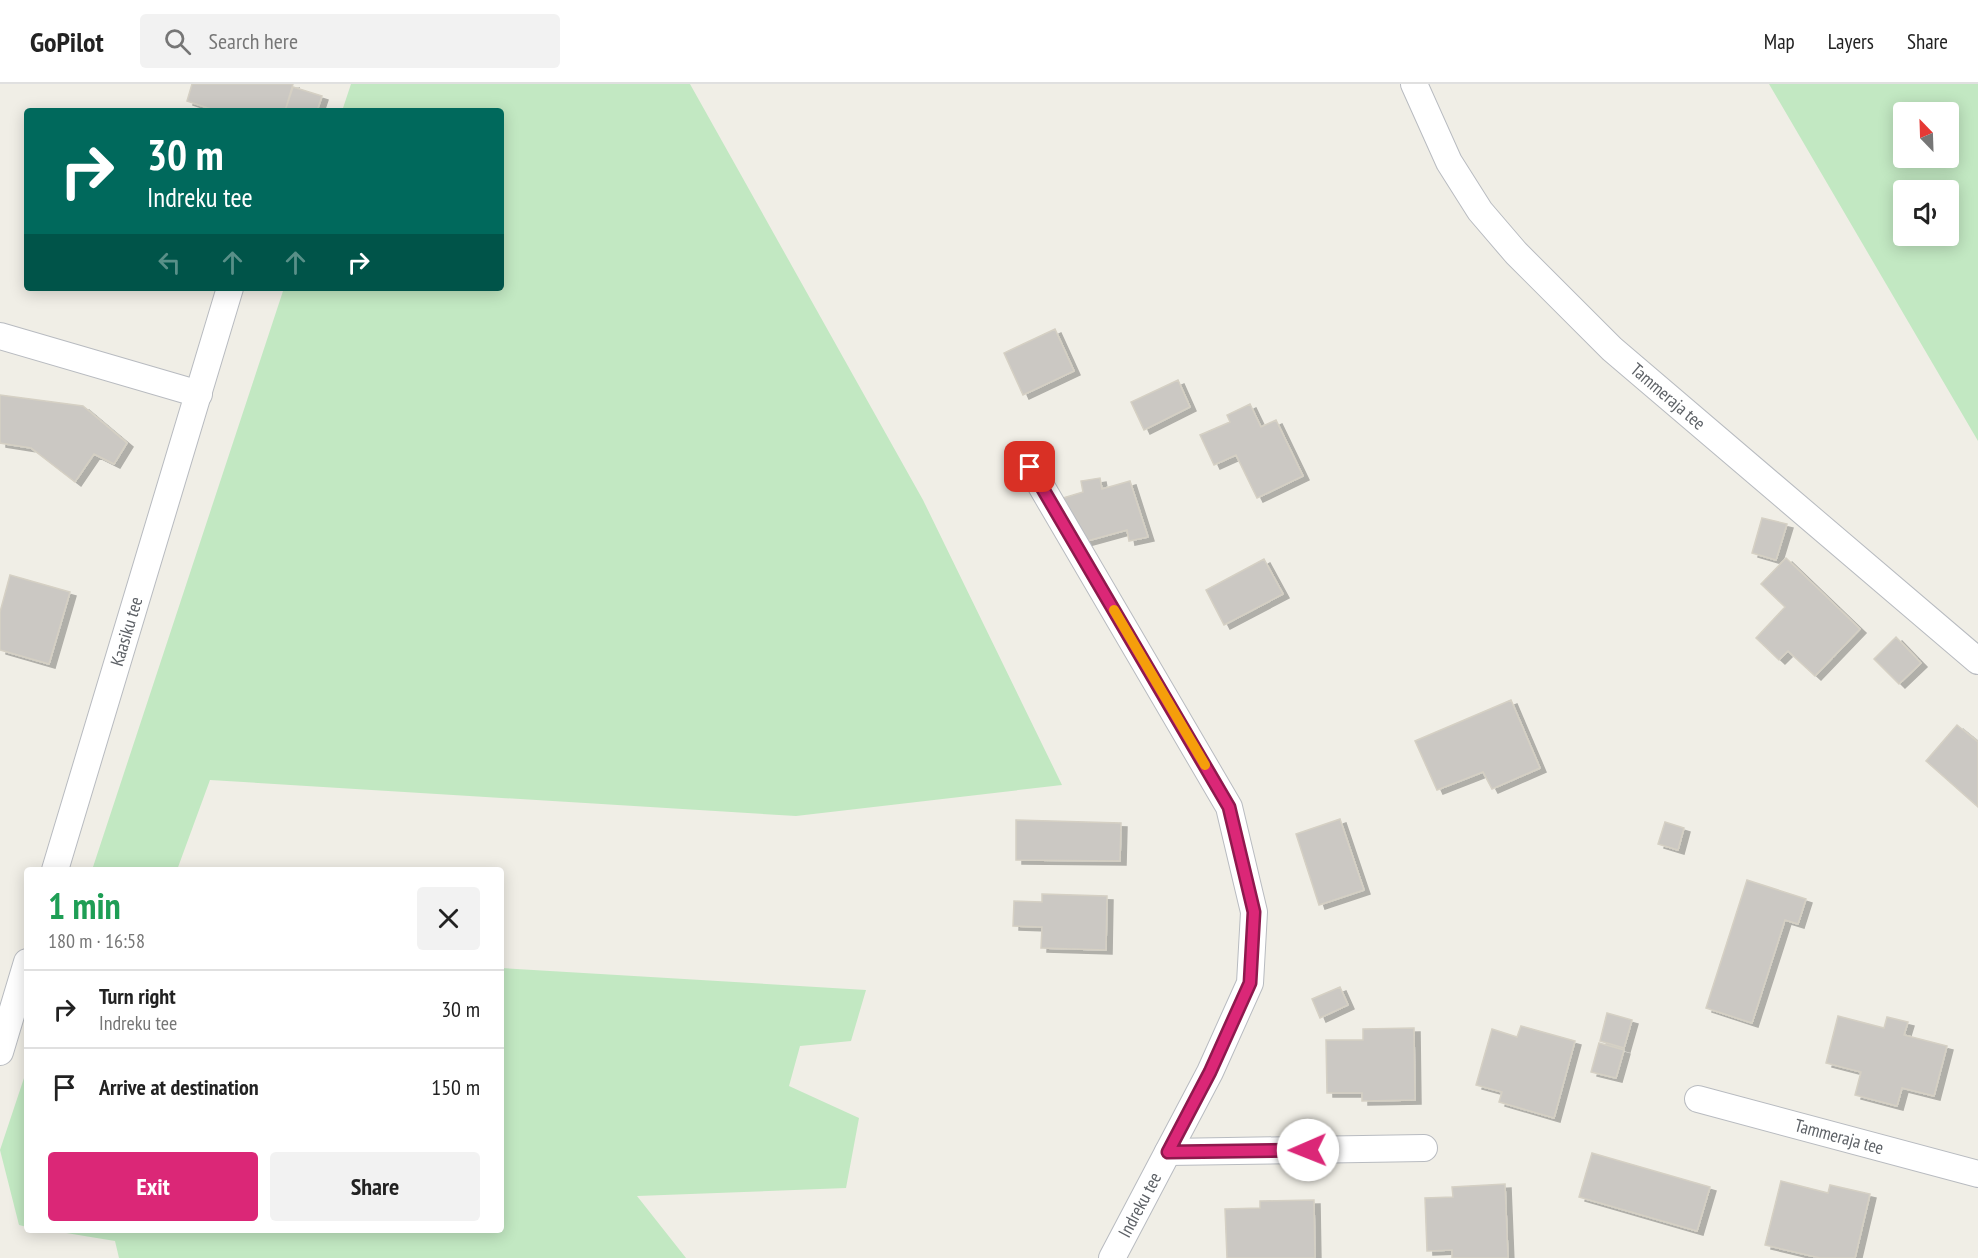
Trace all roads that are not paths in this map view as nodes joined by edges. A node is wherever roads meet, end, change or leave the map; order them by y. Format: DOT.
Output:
graph roads {
  1 [pos="1414,84"];
  2 [pos="229,291"];
  3 [pos="0,336"];
  4 [pos="199,394"];
  5 [pos="1030,467"];
  6 [pos="1978,661"];
  7 [pos="56,867"];
  8 [pos="24,972"];
  9 [pos="0,1052"];
  10 [pos="1698,1099"];
  11 [pos="1424,1148"];
  12 [pos="1168,1152"];
  13 [pos="1978,1174"];
  14 [pos="1112,1258"];
  1 -- 6 [label="street, Tammeraja tee"];
  2 -- 4 [label="street, Kaasiku tee"];
  3 -- 4 [label="street"];
  4 -- 7 [label="street, Kaasiku tee"];
  5 -- 12 [label="street, Indreku tee"];
  8 -- 9 [label="street"];
  10 -- 13 [label="street, Tammeraja tee"];
  11 -- 12 [label="street, Indreku tee"];
  12 -- 14 [label="street, Indreku tee"];
}
